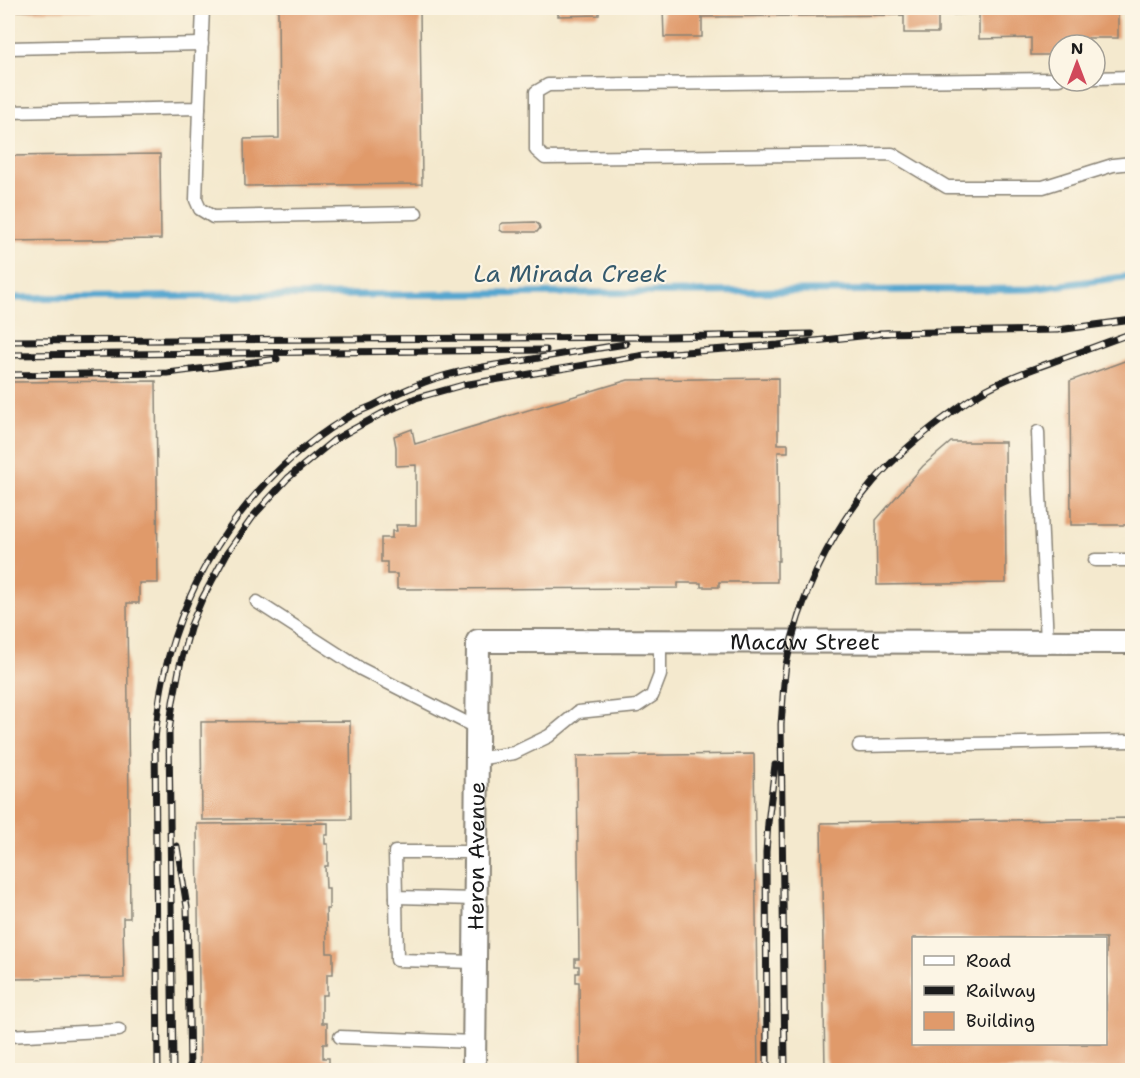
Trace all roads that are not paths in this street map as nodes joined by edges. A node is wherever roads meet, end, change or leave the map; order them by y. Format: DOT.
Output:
graph roads {
  1 [pos="203,8"];
  2 [pos="202,44"];
  3 [pos="8,48"];
  4 [pos="1132,77"];
  5 [pos="1047,78"];
  6 [pos="1107,78"];
  7 [pos="199,108"];
  8 [pos="8,112"];
  9 [pos="1132,163"];
  10 [pos="416,213"];
  11 [pos="1038,432"];
  12 [pos="1095,560"];
  13 [pos="1132,560"];
  14 [pos="257,602"];
  15 [pos="477,641"];
  16 [pos="660,641"];
  17 [pos="1047,642"];
  18 [pos="1132,642"];
  19 [pos="477,728"];
  20 [pos="1132,741"];
  21 [pos="859,746"];
  22 [pos="477,759"];
  23 [pos="476,852"];
  24 [pos="396,897"];
  25 [pos="476,899"];
  26 [pos="475,962"];
  27 [pos="119,1030"];
  28 [pos="8,1036"];
  29 [pos="340,1037"];
  30 [pos="474,1042"];
  31 [pos="474,1071"];
  1 -- 2 [label="lane"];
  2 -- 3 [label="lane"];
  2 -- 7 [label="lane"];
  4 -- 6 [label="lane"];
  5 -- 9 [label="lane"];
  7 -- 8 [label="lane"];
  7 -- 10 [label="lane"];
  11 -- 17 [label="lane"];
  12 -- 13 [label="lane"];
  14 -- 19 [label="lane"];
  15 -- 16 [label="street, Macaw Street"];
  15 -- 19 [label="street, Heron Avenue"];
  16 -- 17 [label="street, Macaw Street"];
  16 -- 22 [label="lane"];
  17 -- 18 [label="street, Macaw Street"];
  19 -- 22 [label="street, Heron Avenue"];
  20 -- 21 [label="lane"];
  22 -- 23 [label="street, Heron Avenue"];
  23 -- 24 [label="lane"];
  23 -- 25 [label="street, Heron Avenue"];
  24 -- 25 [label="lane"];
  24 -- 26 [label="lane"];
  25 -- 26 [label="street, Heron Avenue"];
  26 -- 30 [label="street, Heron Avenue"];
  27 -- 28 [label="lane"];
  29 -- 30 [label="lane"];
  30 -- 31 [label="street, Heron Avenue"];
}
